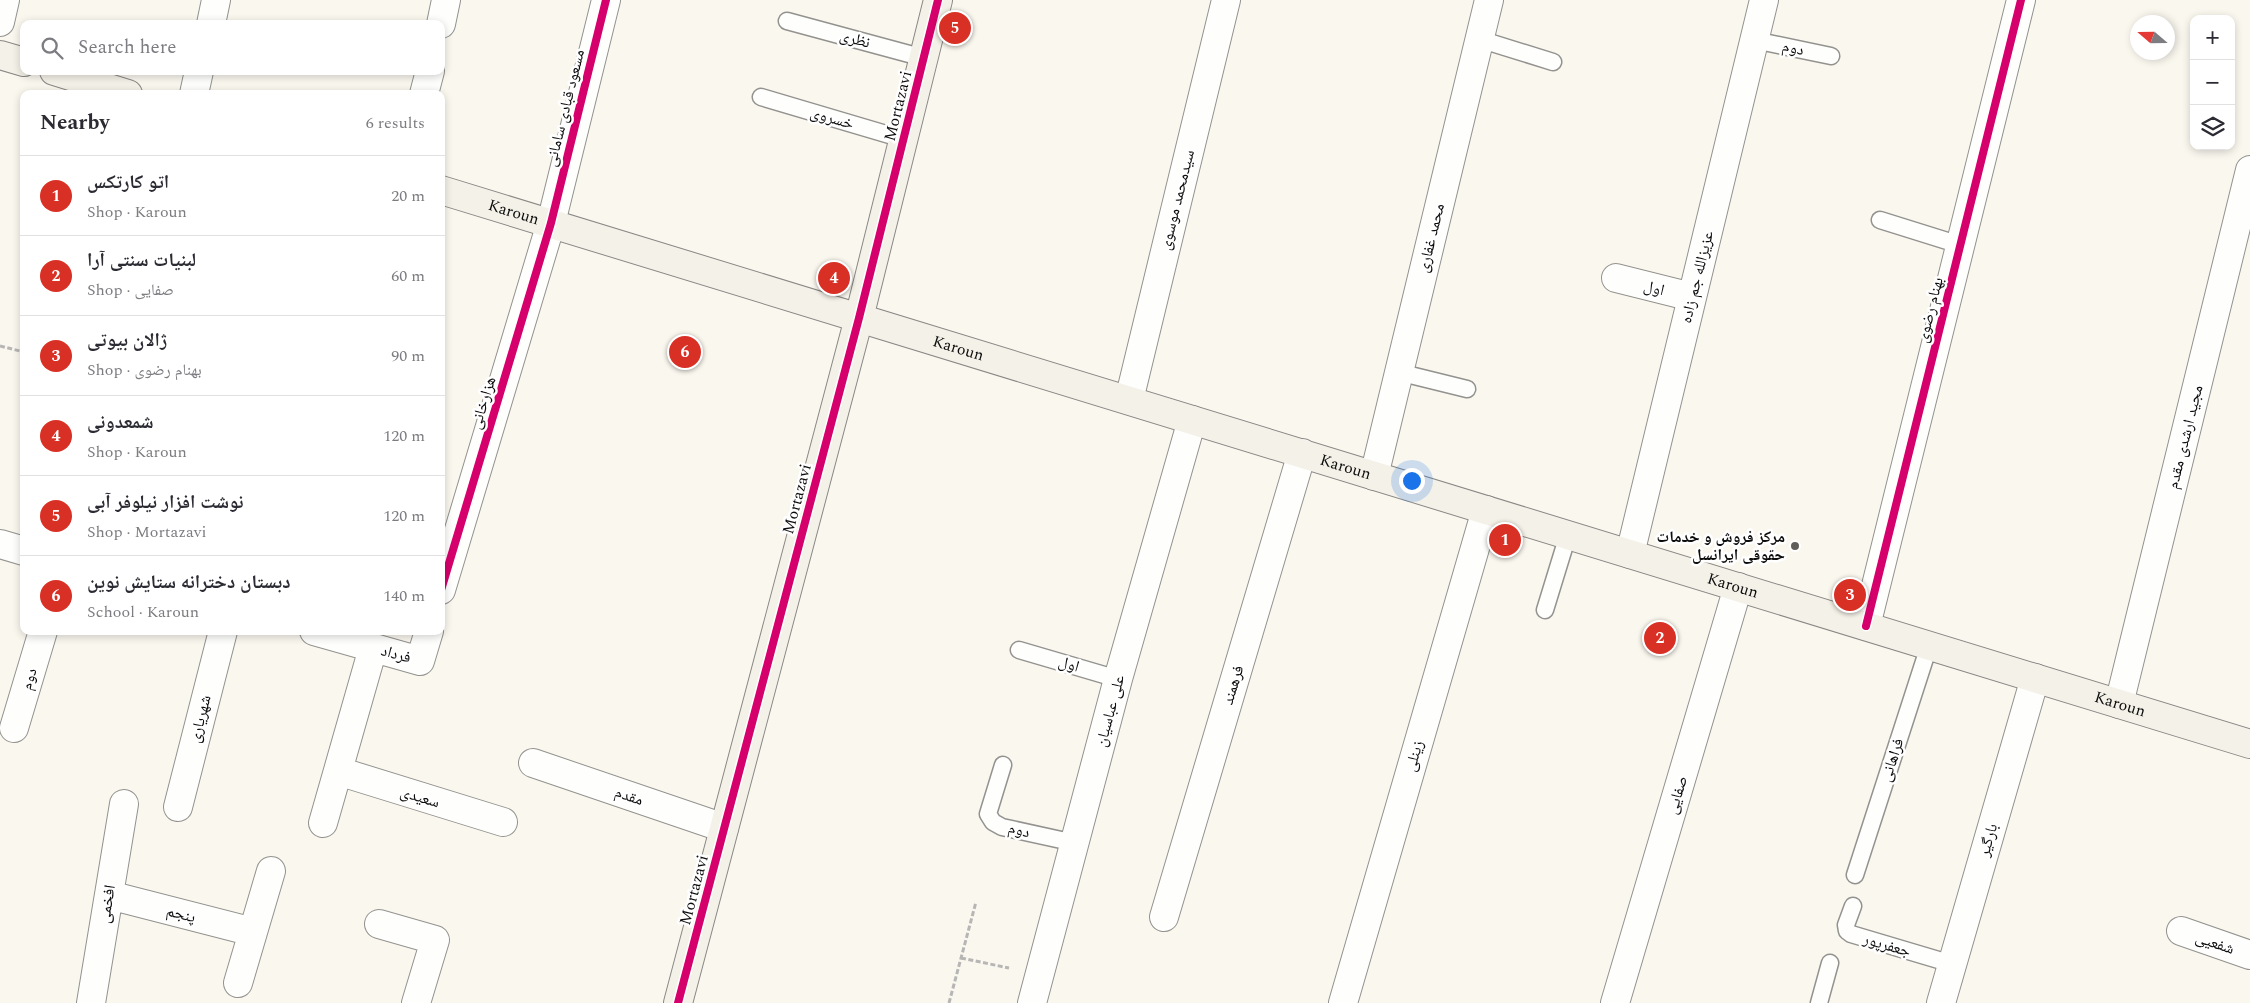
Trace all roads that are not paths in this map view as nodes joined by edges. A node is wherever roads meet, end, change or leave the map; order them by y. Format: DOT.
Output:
graph roads {
  1 [pos="5,0"];
  2 [pos="216,0"];
  3 [pos="446,0"];
  4 [pos="606,0"];
  5 [pos="938,0"];
  6 [pos="1226,0"];
  7 [pos="1489,0"];
  8 [pos="1764,0"];
  9 [pos="2021,0"];
  10 [pos="211,20"];
  11 [pos="442,20"];
  12 [pos="787,21"];
  13 [pos="0,22"];
  14 [pos="1480,40"];
  15 [pos="1754,40"];
  16 [pos="0,55"];
  17 [pos="1831,56"];
  18 [pos="924,58"];
  19 [pos="20,61"];
  20 [pos="1553,62"];
  21 [pos="67,75"];
  22 [pos="198,75"];
  23 [pos="429,75"];
  24 [pos="115,90"];
  25 [pos="195,90"];
  26 [pos="425,90"];
  27 [pos="760,97"];
  28 [pos="903,139"];
  29 [pos="2250,170"];
  30 [pos="445,191"];
  31 [pos="1880,220"];
  32 [pos="551,223"];
  33 [pos="1960,245"];
  34 [pos="1616,278"];
  35 [pos="1692,297"];
  36 [pos="859,318"];
  37 [pos="1398,372"];
  38 [pos="1467,390"];
  39 [pos="1129,400"];
  40 [pos="1192,420"];
  41 [pos="1302,454"];
  42 [pos="1374,476"];
  43 [pos="1486,510"];
  44 [pos="1568,535"];
  45 [pos="0,544"];
  46 [pos="20,550"];
  47 [pos="1630,554"];
  48 [pos="445,577"];
  49 [pos="1738,587"];
  50 [pos="1545,610"];
  51 [pos="1866,626"];
  52 [pos="42,635"];
  53 [pos="222,635"];
  54 [pos="328,635"];
  55 [pos="428,635"];
  56 [pos="1929,646"];
  57 [pos="373,648"];
  58 [pos="1020,650"];
  59 [pos="2034,678"];
  60 [pos="1118,679"];
  61 [pos="2119,704"];
  62 [pos="14,728"];
  63 [pos="2250,744"];
  64 [pos="533,763"];
  65 [pos="1003,765"];
  66 [pos="338,771"];
  67 [pos="124,804"];
  68 [pos="178,807"];
  69 [pos="323,822"];
  70 [pos="503,822"];
  71 [pos="724,828"];
  72 [pos="1075,843"];
  73 [pos="271,871"];
  74 [pos="1855,875"];
  75 [pos="109,895"];
  76 [pos="1853,906"];
  77 [pos="1164,916"];
  78 [pos="379,924"];
  79 [pos="2181,931"];
  80 [pos="253,932"];
  81 [pos="2250,955"];
  82 [pos="1830,963"];
  83 [pos="1952,964"];
  84 [pos="238,983"];
  85 [pos="1947,1002"];
  86 [pos="91,1003"];
  87 [pos="416,1003"];
  88 [pos="678,1003"];
  89 [pos="1032,1003"];
  90 [pos="1343,1003"];
  91 [pos="1615,1003"];
  92 [pos="1819,1003"];
  1 -- 13 [label="street"];
  2 -- 10 [label="street"];
  3 -- 11 [label="street"];
  4 -- 32 [label="street, مسعود قبادی سامانی"];
  5 -- 18 [label="main road, Mortazavi"];
  6 -- 39 [label="street, سیدمحمد موسوی"];
  7 -- 14 [label="street, محمد غفاری"];
  8 -- 15 [label="street, عزیزالله جم زاده"];
  9 -- 33 [label="street, بهنام رضوی"];
  12 -- 18 [label="lane, نظری"];
  14 -- 20 [label="lane"];
  14 -- 37 [label="street, محمد غفاری"];
  15 -- 17 [label="lane, دوم"];
  15 -- 35 [label="street, عزیزالله جم زاده"];
  16 -- 19 [label="main road"];
  18 -- 28 [label="main road, Mortazavi"];
  21 -- 24 [label="main road"];
  22 -- 25 [label="street"];
  23 -- 26 [label="street"];
  27 -- 28 [label="lane, خسروی"];
  28 -- 36 [label="main road, Mortazavi"];
  29 -- 61 [label="street, مجید ارشدی مقدم"];
  30 -- 32 [label="main road, Karoun"];
  31 -- 33 [label="lane"];
  32 -- 36 [label="main road, Karoun"];
  32 -- 48 [label="street, هزارخانی"];
  33 -- 51 [label="street, بهنام رضوی"];
  34 -- 35 [label="street, اول"];
  35 -- 47 [label="street, عزیزالله جم زاده"];
  36 -- 39 [label="main road, Karoun"];
  36 -- 71 [label="main road, Mortazavi"];
  37 -- 38 [label="lane"];
  37 -- 42 [label="street, محمد غفاری"];
  39 -- 40 [label="main road, Karoun"];
  40 -- 41 [label="main road, Karoun"];
  40 -- 60 [label="street, علی عباسیان"];
  41 -- 42 [label="main road, Karoun"];
  41 -- 77 [label="street, فرهمند"];
  42 -- 43 [label="main road, Karoun"];
  43 -- 44 [label="main road, Karoun"];
  43 -- 90 [label="street, زینلی"];
  44 -- 47 [label="main road, Karoun"];
  44 -- 50 [label="lane"];
  45 -- 46 [label="street"];
  47 -- 49 [label="main road, Karoun"];
  49 -- 51 [label="main road, Karoun"];
  49 -- 91 [label="street, صفایی"];
  51 -- 56 [label="main road, Karoun"];
  52 -- 62 [label="street, دوم"];
  53 -- 68 [label="street, شهریاری"];
  54 -- 57 [label="street, فرداد"];
  55 -- 57 [label="street, فرداد"];
  56 -- 59 [label="main road, Karoun"];
  56 -- 74 [label="lane, فراهانی"];
  57 -- 66 [label="street"];
  58 -- 60 [label="lane, اول"];
  59 -- 61 [label="main road, Karoun"];
  59 -- 83 [label="street, بارگیر"];
  60 -- 72 [label="street, علی عباسیان"];
  61 -- 63 [label="main road, Karoun"];
  64 -- 71 [label="street, مقدم"];
  65 -- 72 [label="lane, دوم"];
  66 -- 69 [label="street"];
  66 -- 70 [label="street, سعیدی"];
  67 -- 75 [label="street, افخمی"];
  71 -- 88 [label="main road, Mortazavi"];
  72 -- 89 [label="street, علی عباسیان"];
  73 -- 80 [label="street"];
  75 -- 80 [label="street, پنجم"];
  75 -- 86 [label="street, افخمی"];
  76 -- 83 [label="lane, جعفرپور"];
  78 -- 87 [label="street"];
  79 -- 81 [label="street, شفعیی"];
  80 -- 84 [label="street"];
  82 -- 92 [label="lane"];
  83 -- 85 [label="street, بارگیر"];
}
